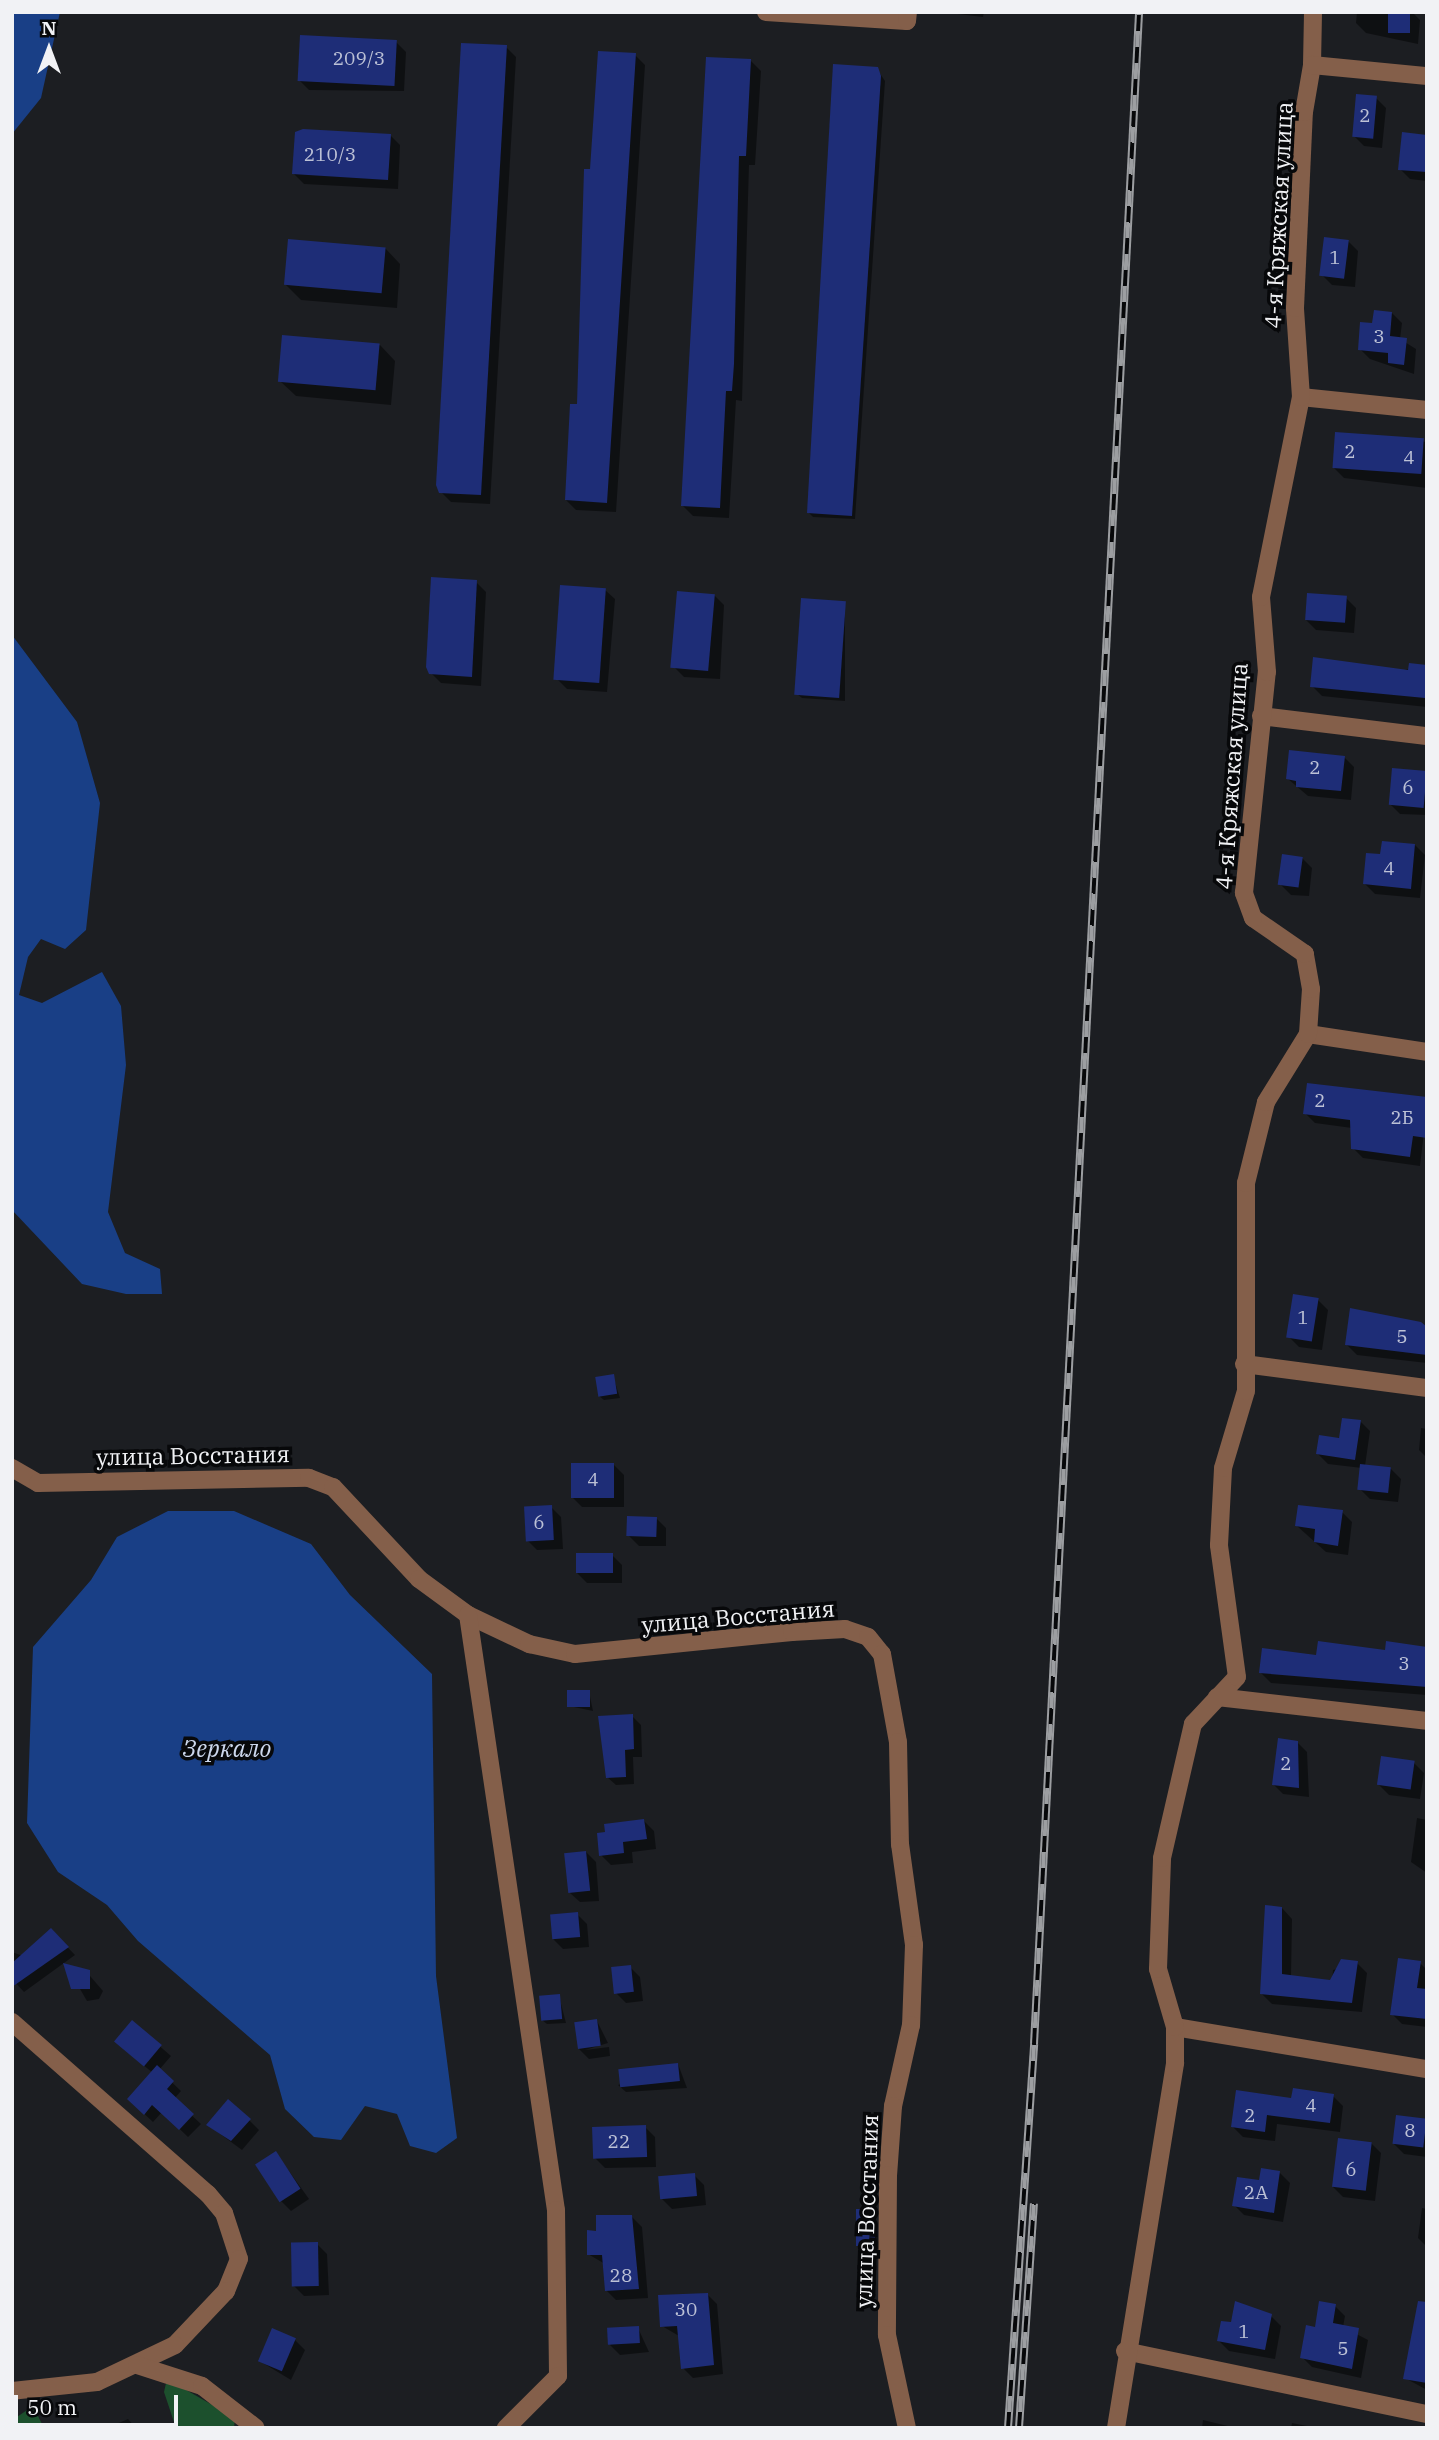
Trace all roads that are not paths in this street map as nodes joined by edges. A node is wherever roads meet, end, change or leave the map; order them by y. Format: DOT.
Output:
graph roads {
  1 [pos="766,12"];
  2 [pos="908,12"];
  3 [pos="1313,12"];
  4 [pos="1312,65"];
  5 [pos="1427,76"];
  6 [pos="1301,397"];
  7 [pos="1427,410"];
  8 [pos="1261,716"];
  9 [pos="1427,736"];
  10 [pos="1308,1034"];
  11 [pos="1427,1052"];
  12 [pos="1244,1364"];
  13 [pos="1427,1388"];
  14 [pos="12,1468"];
  15 [pos="468,1615"];
  16 [pos="1217,1697"];
  17 [pos="1427,1721"];
  18 [pos="12,2022"];
  19 [pos="1175,2027"];
  20 [pos="1427,2069"];
  21 [pos="1125,2351"];
  22 [pos="137,2365"];
  23 [pos="12,2391"];
  24 [pos="1427,2414"];
  25 [pos="256,2428"];
  26 [pos="506,2428"];
  27 [pos="907,2428"];
  28 [pos="1116,2428"];
  1 -- 2 [label="street"];
  3 -- 4 [label="street, 4-я Кряжская улица"];
  4 -- 5 [label="street"];
  4 -- 6 [label="street, 4-я Кряжская улица"];
  6 -- 7 [label="street"];
  6 -- 8 [label="street, 4-я Кряжская улица"];
  8 -- 9 [label="street"];
  8 -- 10 [label="street, 4-я Кряжская улица"];
  10 -- 11 [label="street"];
  10 -- 12 [label="street"];
  12 -- 13 [label="street"];
  12 -- 16 [label="street"];
  14 -- 15 [label="street, улица Восстания"];
  15 -- 26 [label="street"];
  15 -- 27 [label="street, улица Восстания"];
  16 -- 17 [label="street"];
  16 -- 19 [label="street"];
  18 -- 22 [label="street"];
  19 -- 20 [label="street"];
  19 -- 21 [label="street"];
  21 -- 24 [label="street"];
  21 -- 28 [label="street"];
  22 -- 23 [label="street"];
  22 -- 25 [label="street"];
}
